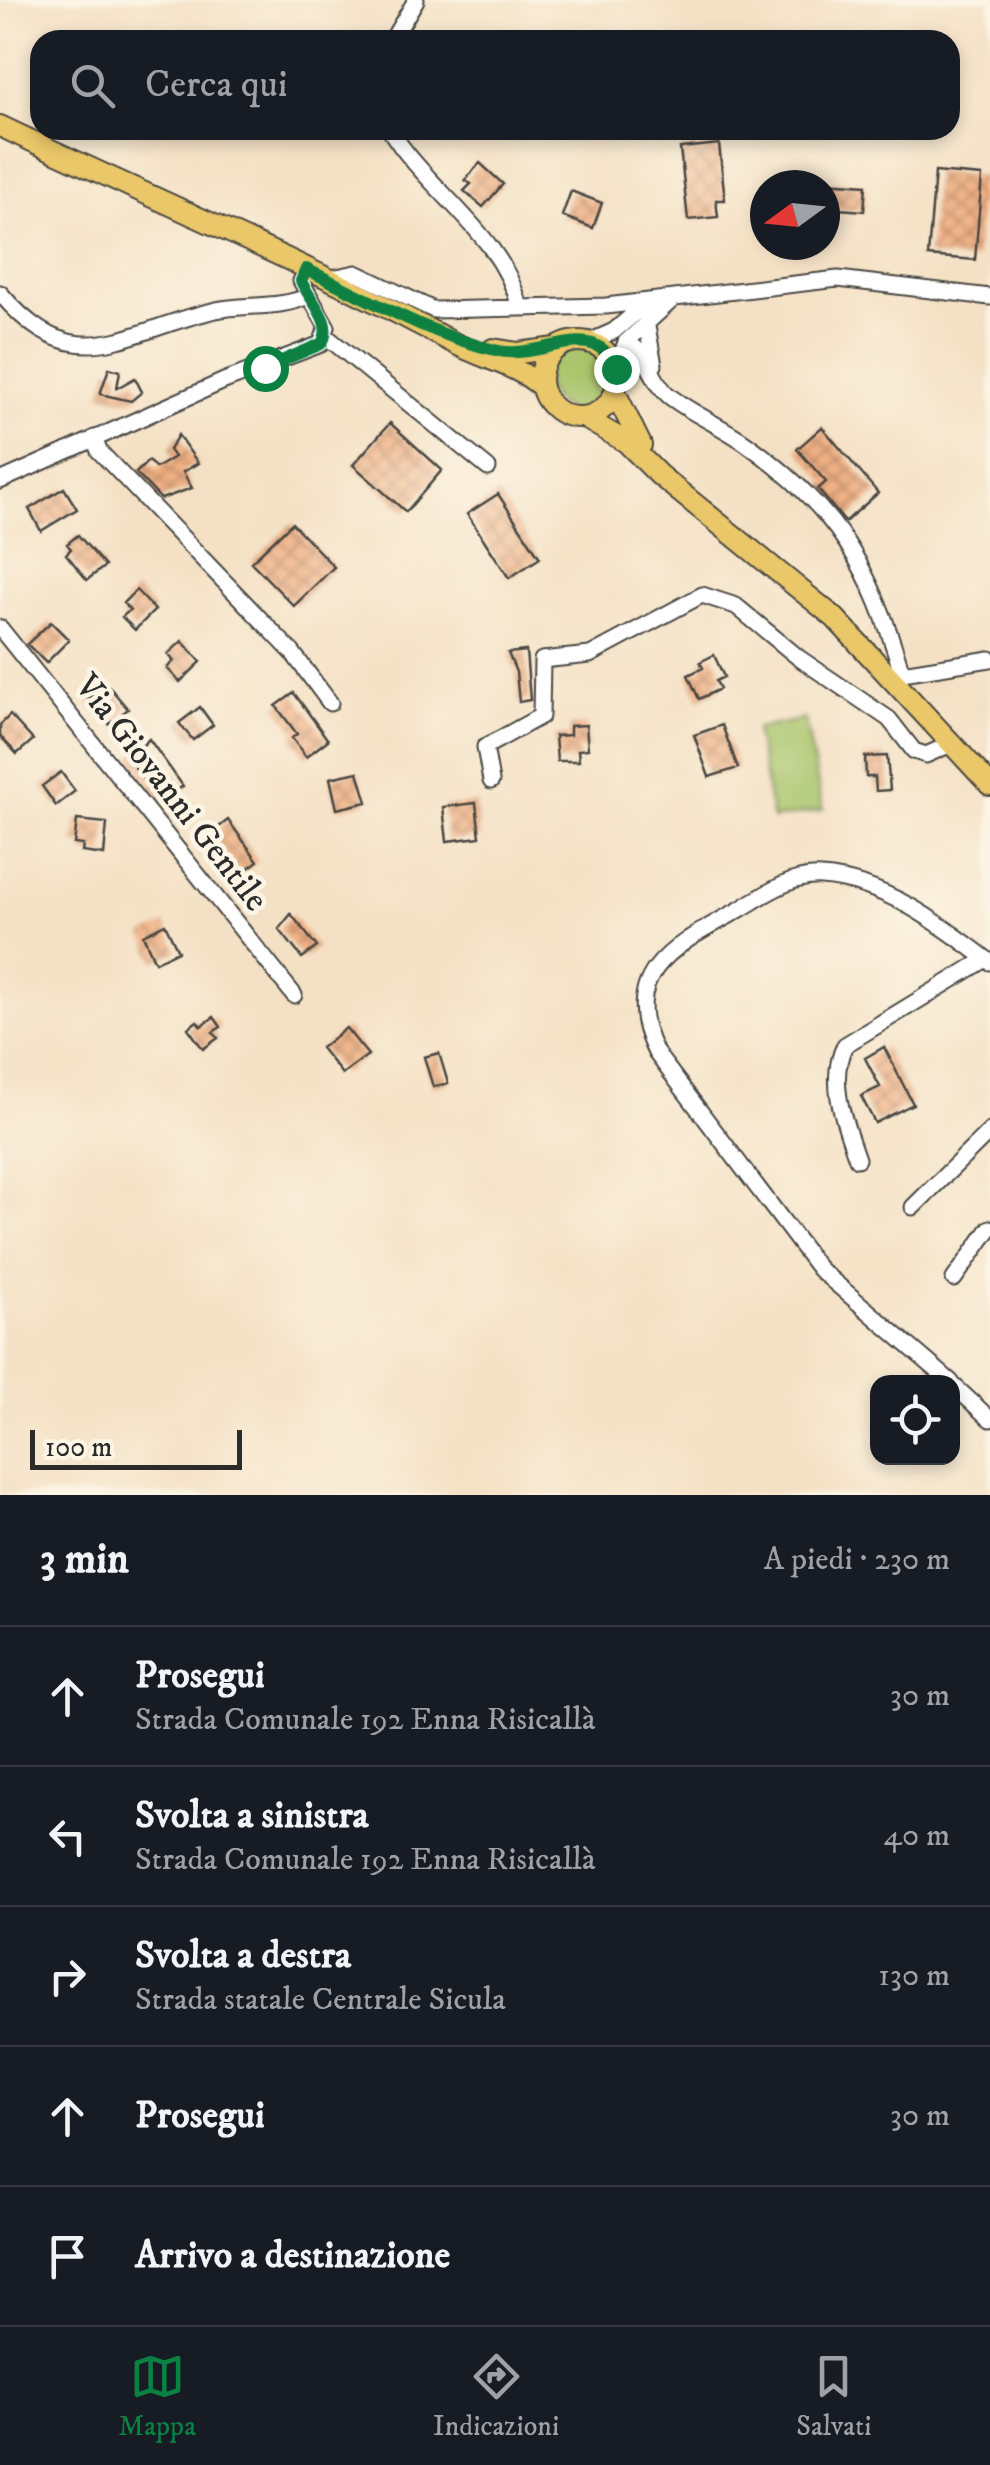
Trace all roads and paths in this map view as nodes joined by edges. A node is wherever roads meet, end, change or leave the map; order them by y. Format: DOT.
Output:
graph roads {
  1 [pos="416,0"];
  2 [pos="398,30"];
  3 [pos="0,126"];
  4 [pos="398,140"];
  5 [pos="306,269"];
  6 [pos="327,279"];
  7 [pos="0,293"];
  8 [pos="308,296"];
  9 [pos="990,297"];
  10 [pos="676,298"];
  11 [pos="649,300"];
  12 [pos="520,308"];
  13 [pos="646,321"];
  14 [pos="424,326"];
  15 [pos="327,336"];
  16 [pos="589,342"];
  17 [pos="626,342"];
  18 [pos="556,348"];
  19 [pos="616,369"];
  20 [pos="542,387"];
  21 [pos="615,392"];
  22 [pos="664,392"];
  23 [pos="582,417"];
  24 [pos="94,438"];
  25 [pos="488,468"];
  26 [pos="0,481"];
  27 [pos="694,500"];
  28 [pos="0,628"];
  29 [pos="990,659"];
  30 [pos="898,678"];
  31 [pos="330,703"];
  32 [pos="951,744"];
  33 [pos="491,781"];
  34 [pos="990,785"];
  35 [pos="988,961"];
  36 [pos="294,994"];
  37 [pos="990,1131"];
  38 [pos="857,1158"];
  39 [pos="912,1206"];
  40 [pos="990,1228"];
  41 [pos="954,1279"];
  42 [pos="943,1375"];
  43 [pos="960,1391"];
  44 [pos="990,1419"];
  1 -- 2 [label="street"];
  3 -- 5 [label="main road"];
  4 -- 12 [label="street"];
  5 -- 6 [label="main road"];
  5 -- 8 [label="street"];
  6 -- 12 [label="street"];
  6 -- 14 [label="main road"];
  7 -- 8 [label="street"];
  8 -- 15 [label="street"];
  9 -- 10 [label="street"];
  10 -- 11 [label="street"];
  10 -- 13 [label="street"];
  11 -- 12 [label="street"];
  11 -- 16 [label="street"];
  13 -- 17 [label="street"];
  13 -- 22 [label="street"];
  14 -- 18 [label="main road"];
  14 -- 20 [label="main road"];
  15 -- 24 [label="street"];
  15 -- 25 [label="street"];
  16 -- 18 [label="main road"];
  16 -- 19 [label="main road"];
  17 -- 19 [label="street"];
  17 -- 22 [label="street"];
  18 -- 20 [label="main road"];
  19 -- 21 [label="main road"];
  20 -- 23 [label="main road"];
  21 -- 23 [label="main road"];
  21 -- 27 [label="main road"];
  22 -- 30 [label="street"];
  23 -- 27 [label="main road"];
  24 -- 26 [label="street"];
  24 -- 31 [label="street"];
  27 -- 30 [label="main road"];
  28 -- 36 [label="street, Via Giovanni Gentile"];
  29 -- 30 [label="street"];
  30 -- 32 [label="main road"];
  32 -- 33 [label="street"];
  32 -- 34 [label="main road"];
  35 -- 38 [label="street"];
  35 -- 42 [label="street"];
  37 -- 39 [label="street"];
  40 -- 41 [label="street"];
  43 -- 44 [label="street"];
}
